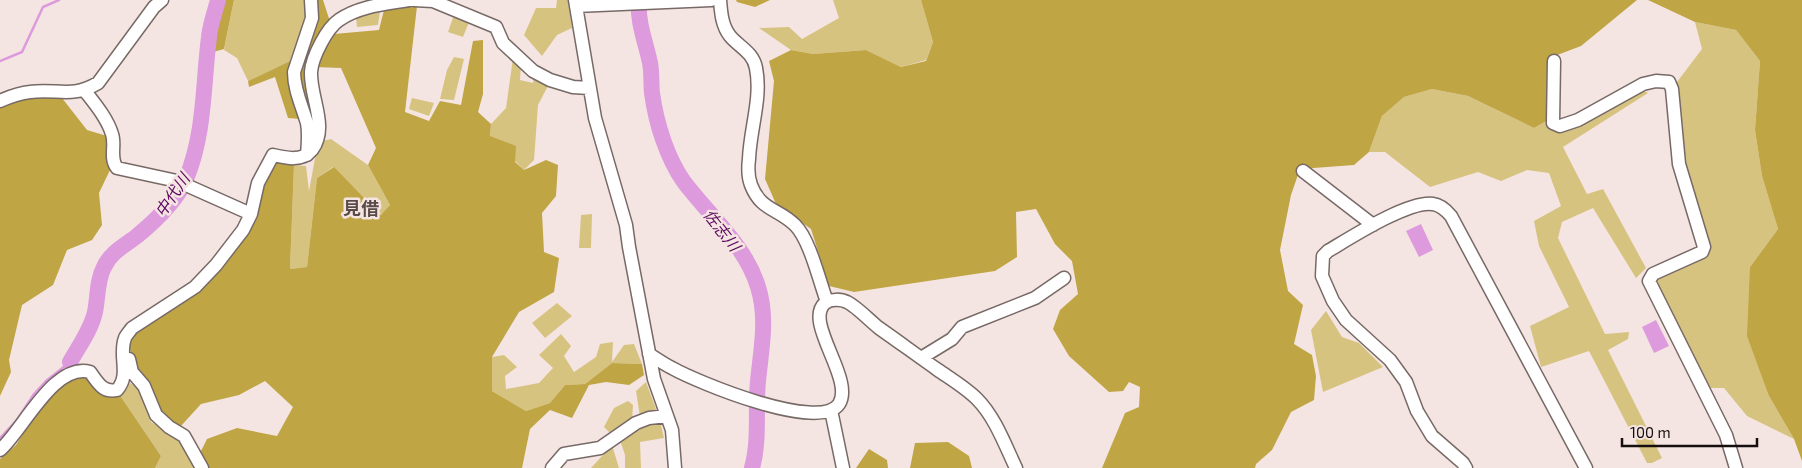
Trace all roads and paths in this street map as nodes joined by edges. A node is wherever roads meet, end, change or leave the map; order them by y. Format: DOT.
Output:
graph roads {
  1 [pos="162,0"];
  2 [pos="311,0"];
  3 [pos="409,0"];
  4 [pos="414,0"];
  5 [pos="711,0"];
  6 [pos="720,0"];
  7 [pos="576,3"];
  8 [pos="1554,61"];
  9 [pos="589,88"];
  10 [pos="85,91"];
  11 [pos="0,101"];
  12 [pos="307,155"];
  13 [pos="1303,172"];
  14 [pos="251,214"];
  15 [pos="1373,225"];
  16 [pos="1064,278"];
  17 [pos="827,302"];
  18 [pos="125,337"];
  19 [pos="649,354"];
  20 [pos="921,358"];
  21 [pos="831,410"];
  22 [pos="667,416"];
  23 [pos="0,450"];
  24 [pos="202,468"];
  25 [pos="552,468"];
  26 [pos="674,468"];
  27 [pos="843,468"];
  28 [pos="1016,468"];
  29 [pos="1466,468"];
  30 [pos="1586,468"];
  31 [pos="1736,468"];
  1 -- 10 [label="street"];
  2 -- 12 [label="street"];
  3 -- 12 [label="street"];
  4 -- 9 [label="street"];
  5 -- 7 [label="street"];
  6 -- 17 [label="street"];
  7 -- 9 [label="street"];
  8 -- 31 [label="street"];
  9 -- 19 [label="street"];
  10 -- 11 [label="street"];
  10 -- 14 [label="street"];
  12 -- 14 [label="street"];
  13 -- 15 [label="street"];
  14 -- 18 [label="street"];
  15 -- 29 [label="street"];
  15 -- 30 [label="street"];
  16 -- 20 [label="street"];
  17 -- 20 [label="street"];
  17 -- 21 [label="street"];
  18 -- 23 [label="street"];
  18 -- 24 [label="street"];
  19 -- 21 [label="street"];
  19 -- 22 [label="street"];
  20 -- 28 [label="street"];
  21 -- 27 [label="street"];
  22 -- 25 [label="street"];
  22 -- 26 [label="street"];
}
